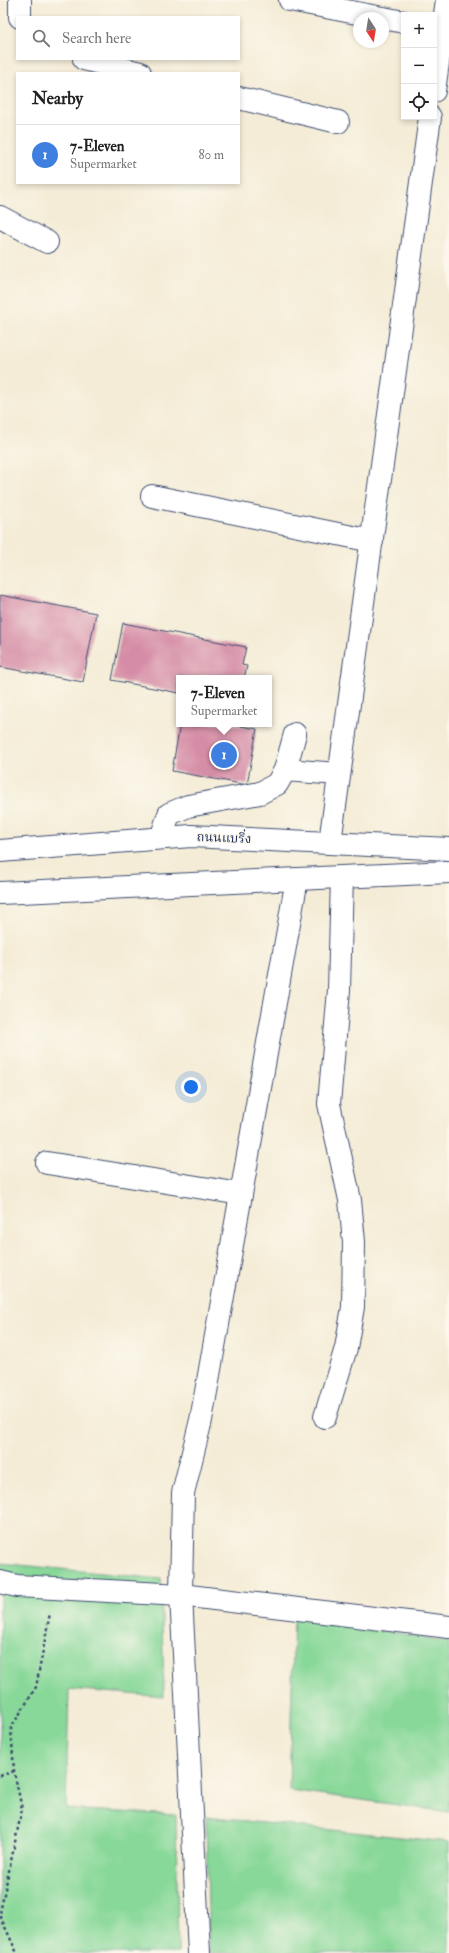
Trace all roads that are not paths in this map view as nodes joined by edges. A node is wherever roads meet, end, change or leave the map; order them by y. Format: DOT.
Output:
graph roads {
  1 [pos="20,0"];
  2 [pos="290,0"];
  3 [pos="447,0"];
  4 [pos="353,12"];
  5 [pos="20,16"];
  6 [pos="389,19"];
  7 [pos="401,21"];
  8 [pos="438,29"];
  9 [pos="88,60"];
  10 [pos="136,72"];
  11 [pos="434,84"];
  12 [pos="240,98"];
  13 [pos="430,120"];
  14 [pos="338,122"];
  15 [pos="0,217"];
  16 [pos="47,242"];
  17 [pos="152,496"];
  18 [pos="372,541"];
  19 [pos="295,734"];
  20 [pos="285,770"];
  21 [pos="339,774"];
  22 [pos="161,838"];
  23 [pos="330,842"];
  24 [pos="449,849"];
  25 [pos="0,851"];
  26 [pos="449,872"];
  27 [pos="342,877"];
  28 [pos="297,879"];
  29 [pos="0,893"];
  30 [pos="47,1163"];
  31 [pos="241,1194"];
  32 [pos="325,1417"];
  33 [pos="0,1582"];
  34 [pos="181,1595"];
  35 [pos="449,1627"];
  36 [pos="199,1953"];
  1 -- 5 [label="street"];
  2 -- 4 [label="street"];
  3 -- 8 [label="street"];
  6 -- 7 [label="street"];
  8 -- 11 [label="street"];
  9 -- 10 [label="street"];
  12 -- 14 [label="street"];
  13 -- 18 [label="street"];
  15 -- 16 [label="street"];
  17 -- 18 [label="street"];
  18 -- 21 [label="street"];
  19 -- 20 [label="street"];
  20 -- 21 [label="street"];
  20 -- 22 [label="street"];
  21 -- 23 [label="street"];
  22 -- 23 [label="street, ถนนแบริ่ง"];
  22 -- 25 [label="street, ถนนแบริ่ง"];
  23 -- 24 [label="street, ถนนแบริ่ง"];
  26 -- 27 [label="street"];
  27 -- 28 [label="street"];
  27 -- 32 [label="street"];
  28 -- 29 [label="street"];
  28 -- 31 [label="street"];
  30 -- 31 [label="street"];
  31 -- 34 [label="street"];
  33 -- 34 [label="street"];
  34 -- 35 [label="street"];
  34 -- 36 [label="street"];
}
